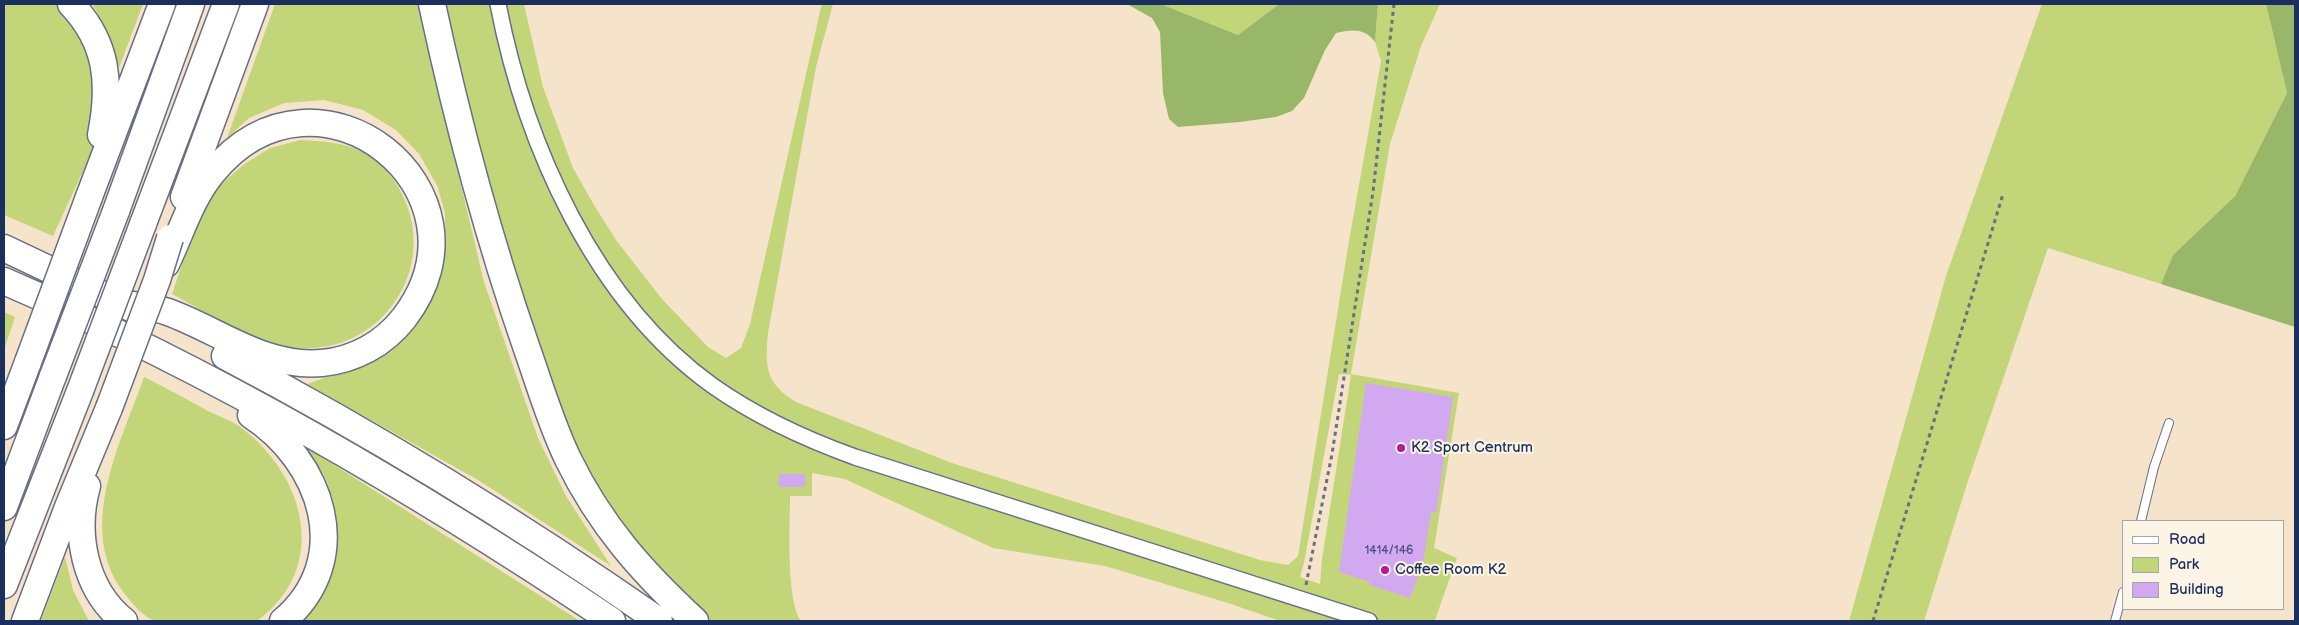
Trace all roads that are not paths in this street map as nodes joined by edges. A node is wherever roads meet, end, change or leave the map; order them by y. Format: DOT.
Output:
graph roads {
  1 [pos="71,4"];
  2 [pos="162,4"];
  3 [pos="191,4"];
  4 [pos="226,4"];
  5 [pos="255,4"];
  6 [pos="432,4"];
  7 [pos="498,4"];
  8 [pos="89,197"];
  9 [pos="4,235"];
  10 [pos="173,239"];
  11 [pos="4,248"];
  12 [pos="37,263"];
  13 [pos="4,281"];
  14 [pos="122,303"];
  15 [pos="159,353"];
  16 [pos="8,408"];
  17 [pos="109,408"];
  18 [pos="2169,423"];
  19 [pos="4,426"];
  20 [pos="4,507"];
  21 [pos="2140,520"];
  22 [pos="4,585"];
  23 [pos="2122,596"];
  24 [pos="25,621"];
  25 [pos="124,621"];
  26 [pos="282,621"];
  27 [pos="612,621"];
  28 [pos="659,621"];
  29 [pos="695,621"];
  30 [pos="1369,621"];
  31 [pos="2116,621"];
  1 -- 8 [label="highway"];
  2 -- 8 [label="highway"];
  3 -- 20 [label="highway, bridge"];
  4 -- 22 [label="highway, bridge"];
  5 -- 10 [label="highway"];
  6 -- 29 [label="highway"];
  7 -- 30 [label="street"];
  8 -- 16 [label="highway, bridge"];
  9 -- 12 [label="highway"];
  10 -- 14 [label="highway"];
  10 -- 17 [label="highway, bridge"];
  11 -- 12 [label="highway"];
  12 -- 14 [label="highway"];
  13 -- 15 [label="highway"];
  14 -- 28 [label="highway"];
  15 -- 26 [label="highway"];
  15 -- 27 [label="highway"];
  16 -- 19 [label="highway"];
  17 -- 24 [label="highway"];
  17 -- 25 [label="highway"];
  18 -- 21 [label="lane"];
  23 -- 31 [label="lane"];
}
